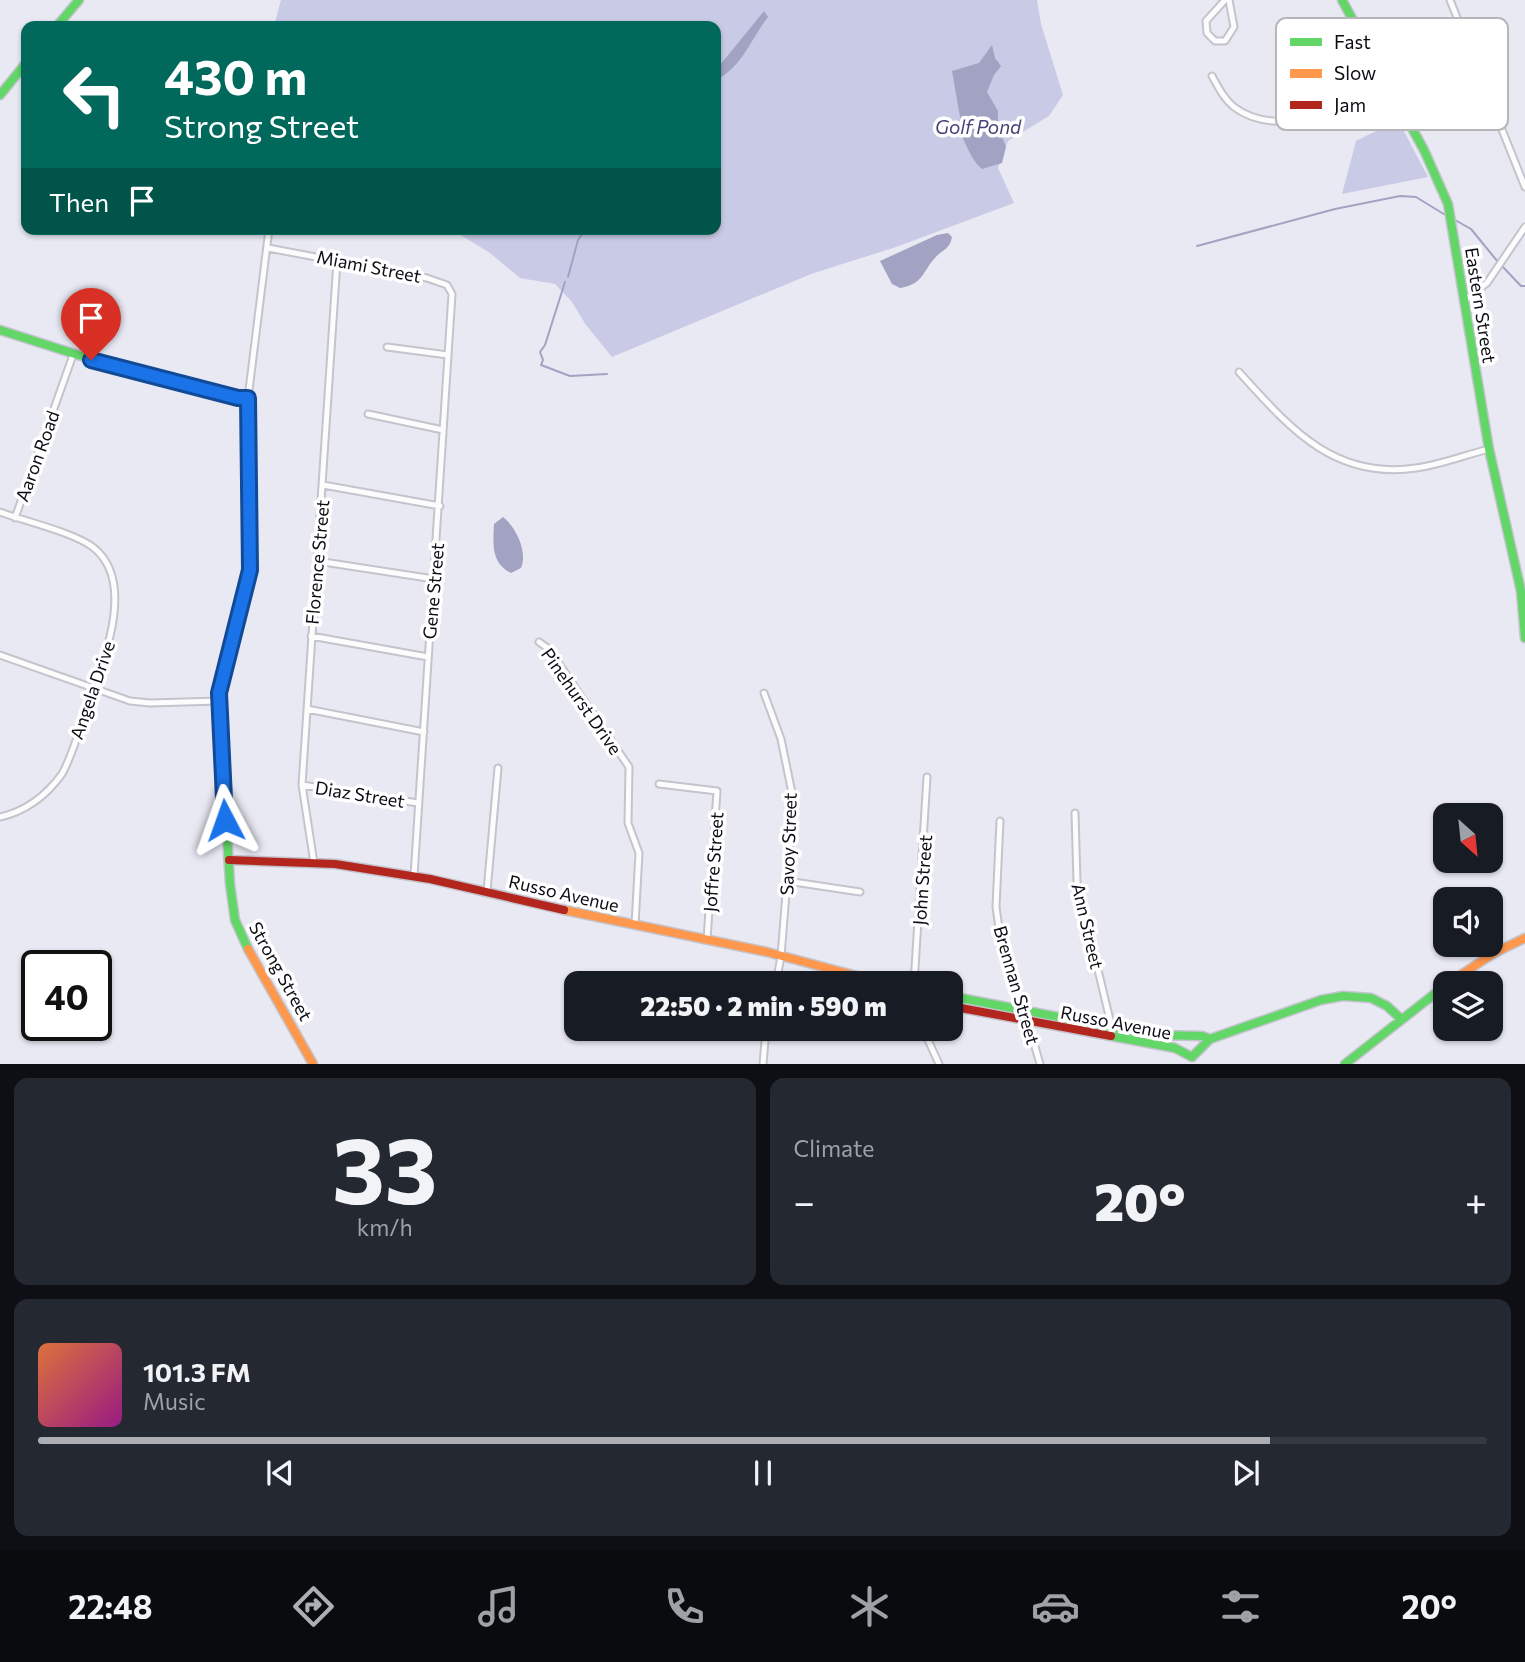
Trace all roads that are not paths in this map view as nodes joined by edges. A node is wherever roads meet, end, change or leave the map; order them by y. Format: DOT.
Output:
graph roads {
  1 [pos="79,0"];
  2 [pos="1227,0"];
  3 [pos="1342,0"];
  4 [pos="1450,0"];
  5 [pos="1352,18"];
  6 [pos="1457,18"];
  7 [pos="61,21"];
  8 [pos="21,70"];
  9 [pos="1212,76"];
  10 [pos="0,95"];
  11 [pos="1276,121"];
  12 [pos="1413,130"];
  13 [pos="1502,130"];
  14 [pos="1525,187"];
  15 [pos="1525,227"];
  16 [pos="269,235"];
  17 [pos="268,248"];
  18 [pos="337,261"];
  19 [pos="1465,300"];
  20 [pos="452,306"];
  21 [pos="0,330"];
  22 [pos="387,347"];
  23 [pos="73,355"];
  24 [pos="448,355"];
  25 [pos="1239,372"];
  26 [pos="248,398"];
  27 [pos="368,414"];
  28 [pos="443,430"];
  29 [pos="1489,449"];
  30 [pos="323,485"];
  31 [pos="440,506"];
  32 [pos="0,512"];
  33 [pos="15,518"];
  34 [pos="317,561"];
  35 [pos="434,579"];
  36 [pos="311,636"];
  37 [pos="1525,638"];
  38 [pos="539,642"];
  39 [pos="0,655"];
  40 [pos="428,656"];
  41 [pos="93,689"];
  42 [pos="764,693"];
  43 [pos="219,701"];
  44 [pos="307,709"];
  45 [pos="424,732"];
  46 [pos="498,768"];
  47 [pos="927,777"];
  48 [pos="659,783"];
  49 [pos="302,785"];
  50 [pos="418,803"];
  51 [pos="1075,813"];
  52 [pos="0,817"];
  53 [pos="1000,821"];
  54 [pos="229,860"];
  55 [pos="314,863"];
  56 [pos="414,876"];
  57 [pos="787,881"];
  58 [pos="487,891"];
  59 [pos="860,892"];
  60 [pos="635,925"];
  61 [pos="1525,938"];
  62 [pos="707,940"];
  63 [pos="781,956"];
  64 [pos="778,971"];
  65 [pos="838,971"];
  66 [pos="915,971"];
  67 [pos="1466,971"];
  68 [pos="1433,994"];
  69 [pos="963,998"];
  70 [pos="963,1008"];
  71 [pos="1024,1010"];
  72 [pos="1400,1018"];
  73 [pos="1028,1021"];
  74 [pos="1110,1027"];
  75 [pos="1109,1038"];
  76 [pos="1210,1039"];
  77 [pos="765,1041"];
  78 [pos="929,1041"];
  79 [pos="1192,1058"];
  80 [pos="313,1063"];
  81 [pos="762,1063"];
  82 [pos="939,1063"];
  83 [pos="1040,1063"];
  84 [pos="1184,1063"];
  85 [pos="1345,1063"];
  1 -- 7 [label="street"];
  2 -- 2 [label="street"];
  3 -- 5 [label="street, Eastern Street"];
  4 -- 6 [label="street"];
  8 -- 10 [label="street"];
  9 -- 11 [label="street"];
  12 -- 19 [label="street, Eastern Street"];
  13 -- 14 [label="street"];
  15 -- 19 [label="street"];
  16 -- 17 [label="street"];
  17 -- 18 [label="street, Miami Street"];
  17 -- 26 [label="street"];
  18 -- 20 [label="street, Miami Street"];
  18 -- 30 [label="street, Florence Street"];
  19 -- 29 [label="street, Eastern Street"];
  20 -- 24 [label="street, Gene Street"];
  21 -- 23 [label="street"];
  22 -- 24 [label="street"];
  23 -- 26 [label="street"];
  23 -- 33 [label="street, Aaron Road"];
  24 -- 28 [label="street, Gene Street"];
  25 -- 29 [label="street"];
  26 -- 43 [label="street, Strong Street"];
  27 -- 28 [label="street"];
  28 -- 31 [label="street, Gene Street"];
  29 -- 37 [label="street, Eastern Street"];
  30 -- 31 [label="street"];
  30 -- 34 [label="street, Florence Street"];
  31 -- 35 [label="street, Gene Street"];
  32 -- 33 [label="street, Angela Drive"];
  33 -- 41 [label="street, Angela Drive"];
  34 -- 35 [label="street"];
  34 -- 36 [label="street, Florence Street"];
  35 -- 40 [label="street, Gene Street"];
  36 -- 40 [label="street"];
  36 -- 44 [label="street, Florence Street"];
  38 -- 60 [label="street, Pinehurst Drive"];
  39 -- 41 [label="street"];
  40 -- 45 [label="street, Gene Street"];
  41 -- 43 [label="street"];
  41 -- 52 [label="street, Angela Drive"];
  42 -- 57 [label="street, Savoy Street"];
  43 -- 54 [label="street, Strong Street"];
  44 -- 45 [label="street"];
  44 -- 49 [label="street, Florence Street"];
  45 -- 50 [label="street, Gene Street"];
  46 -- 58 [label="street"];
  47 -- 66 [label="street, John Street"];
  48 -- 62 [label="street, Joffre Street"];
  49 -- 50 [label="street, Diaz Street"];
  49 -- 55 [label="street, Florence Street"];
  50 -- 56 [label="street, Gene Street"];
  51 -- 74 [label="street, Ann Street"];
  53 -- 71 [label="street, Brennan Street"];
  54 -- 55 [label="street, Russo Avenue"];
  54 -- 80 [label="street, Strong Street"];
  55 -- 56 [label="street, Russo Avenue"];
  56 -- 58 [label="street, Russo Avenue"];
  57 -- 59 [label="street"];
  57 -- 63 [label="street, Savoy Street"];
  58 -- 60 [label="street, Russo Avenue"];
  60 -- 62 [label="street, Russo Avenue"];
  61 -- 67 [label="street"];
  62 -- 63 [label="street, Russo Avenue"];
  63 -- 64 [label="street, Savoy Street"];
  63 -- 65 [label="street, Russo Avenue"];
  68 -- 72 [label="street"];
  69 -- 71 [label="street, Russo Avenue"];
  70 -- 73 [label="street, Russo Avenue"];
  71 -- 73 [label="street, Brennan Street"];
  71 -- 74 [label="street, Russo Avenue"];
  72 -- 76 [label="street"];
  72 -- 85 [label="street"];
  73 -- 75 [label="street, Russo Avenue"];
  73 -- 83 [label="street, Brennan Street"];
  74 -- 75 [label="street, Ann Street"];
  74 -- 76 [label="street, Russo Avenue"];
  75 -- 79 [label="street, Russo Avenue"];
  76 -- 79 [label="street"];
  77 -- 81 [label="street"];
  78 -- 82 [label="street"];
  79 -- 84 [label="street"];
}
